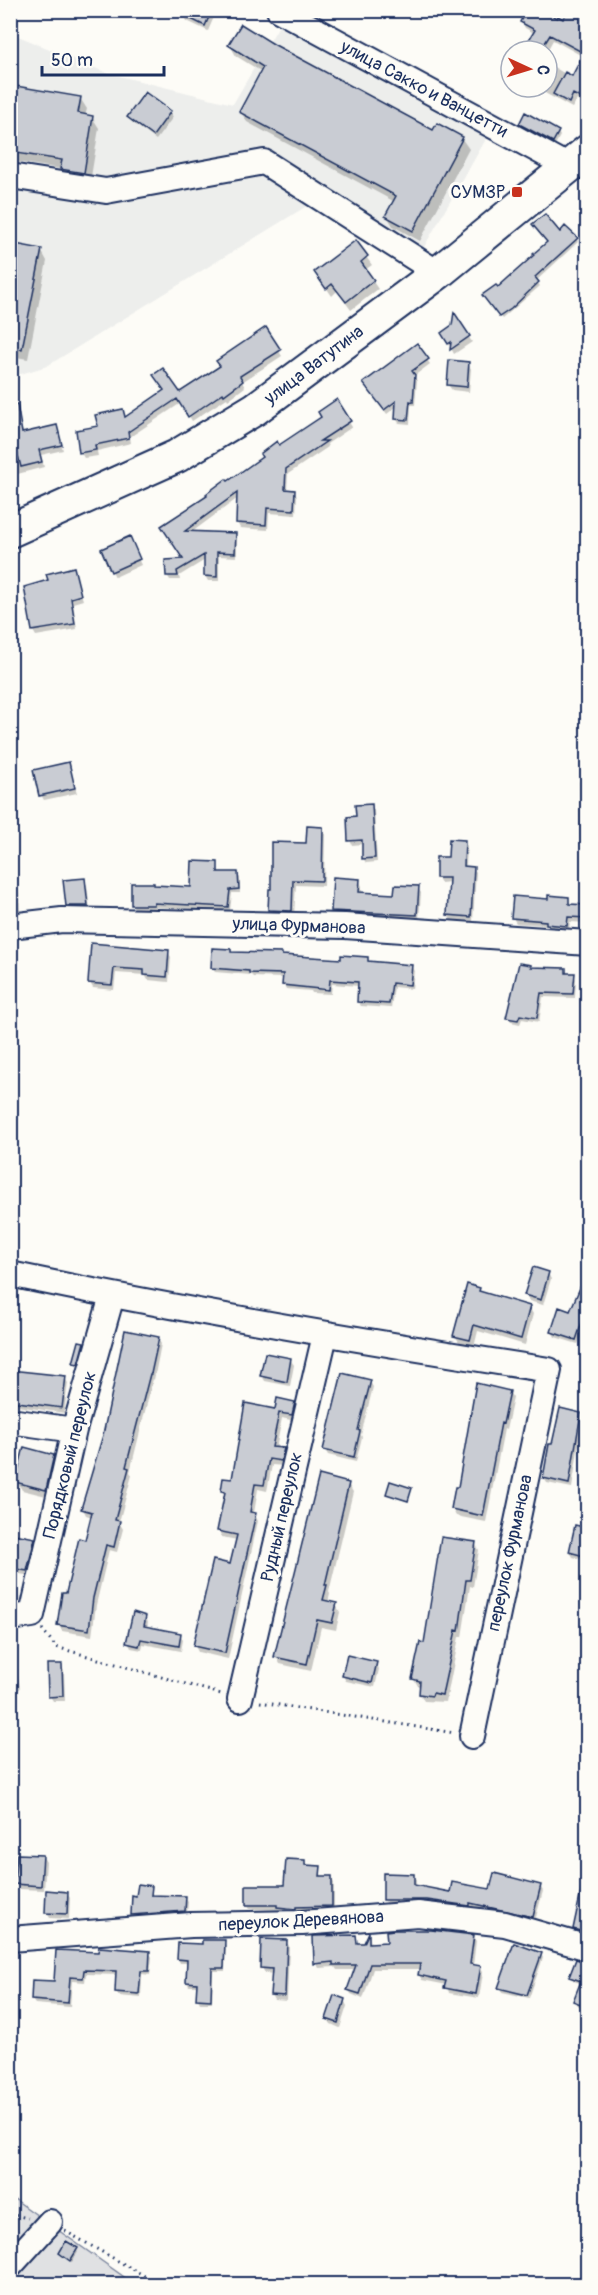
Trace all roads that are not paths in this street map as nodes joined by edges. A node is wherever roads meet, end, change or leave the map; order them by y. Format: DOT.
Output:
graph roads {
  1 [pos="279,10"];
  2 [pos="578,159"];
  3 [pos="10,176"];
  4 [pos="438,273"];
  5 [pos="10,531"];
  6 [pos="10,926"];
  7 [pos="588,943"];
  8 [pos="10,1274"];
  9 [pos="112,1296"];
  10 [pos="325,1335"];
  11 [pos="10,1421"];
  12 [pos="74,1430"];
  13 [pos="21,1617"];
  14 [pos="240,1699"];
  15 [pos="471,1736"];
  16 [pos="10,1939"];
  17 [pos="588,1948"];
  18 [pos="50,2222"];
  19 [pos="10,2266"];
  1 -- 2 [label="street, улица Сакко и Ванцетти"];
  2 -- 4 [label="main road, улица Ватутина"];
  3 -- 4 [label="street"];
  4 -- 5 [label="main road, улица Ватутина"];
  6 -- 7 [label="street, улица Фурманова"];
  8 -- 9 [label="street"];
  9 -- 10 [label="street"];
  9 -- 12 [label="street, Порядковый переулок"];
  10 -- 14 [label="street, Рудный переулок"];
  10 -- 15 [label="street, переулок Фурманова"];
  11 -- 12 [label="street"];
  12 -- 13 [label="street, Порядковый переулок"];
  16 -- 17 [label="street, переулок Деревянова"];
  18 -- 19 [label="street"];
}
